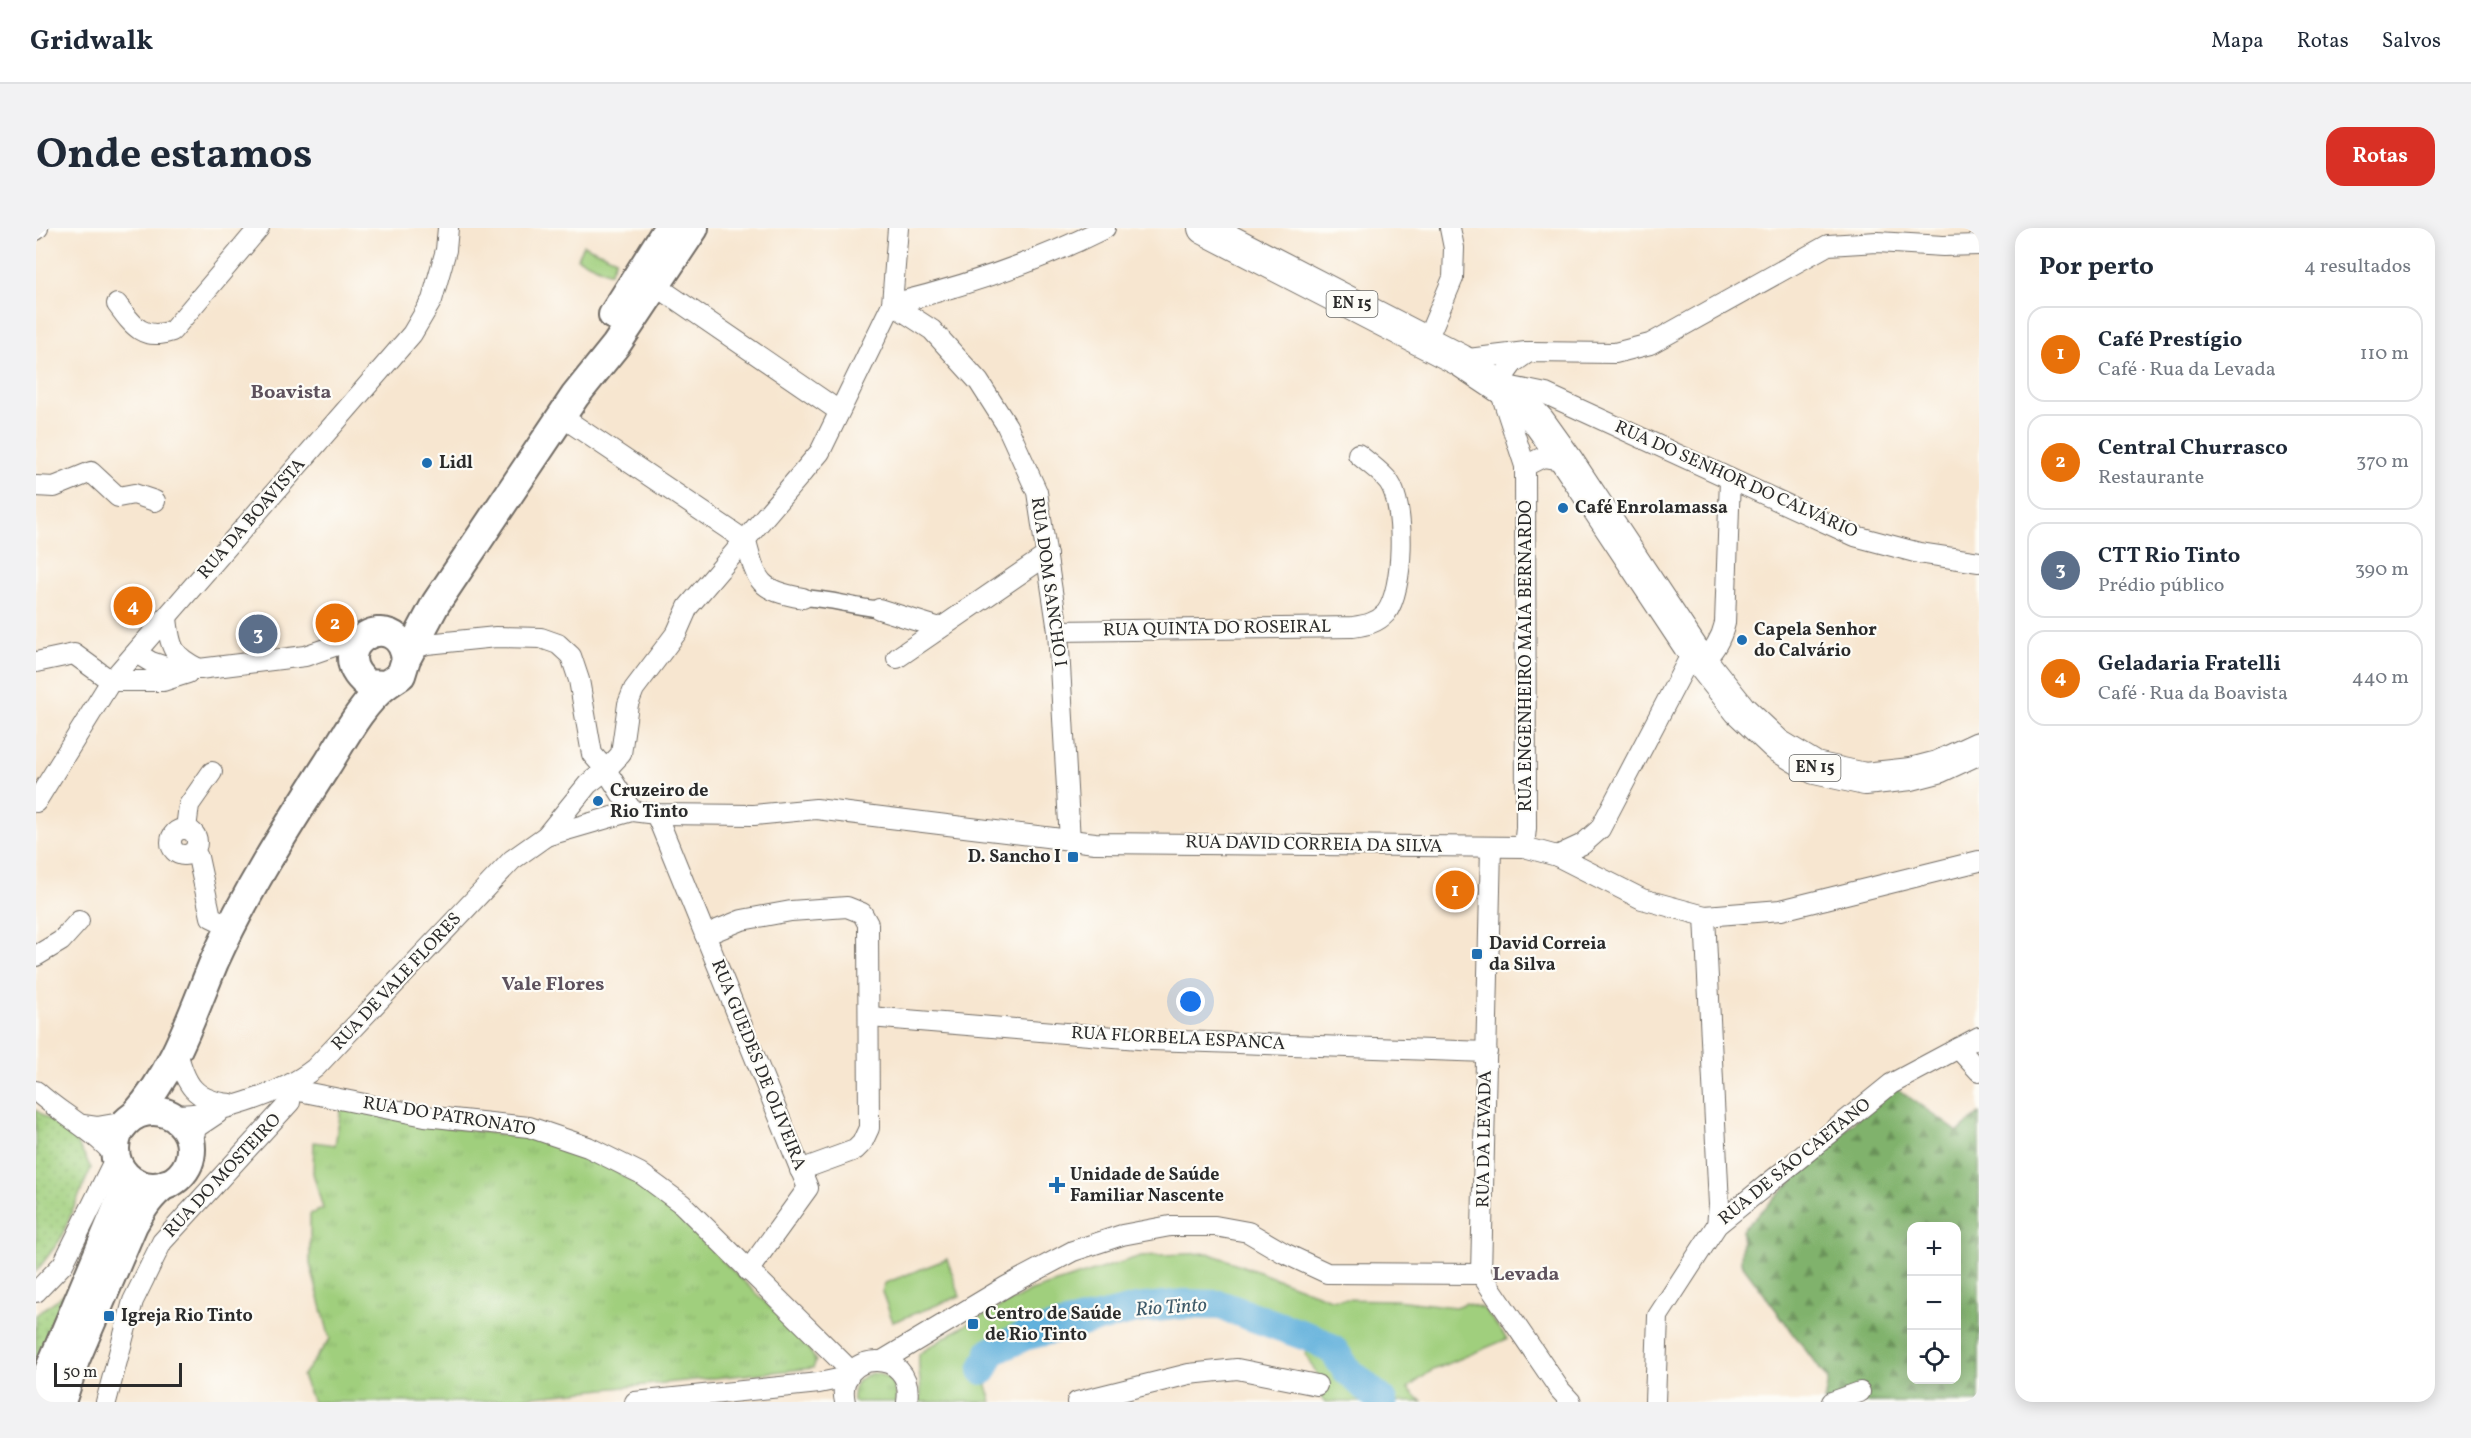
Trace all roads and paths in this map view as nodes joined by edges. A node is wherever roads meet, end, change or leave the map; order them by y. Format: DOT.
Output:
graph roads {
  1 [pos="259,228"];
  2 [pos="448,228"];
  3 [pos="668,228"];
  4 [pos="678,228"];
  5 [pos="694,228"];
  6 [pos="898,228"];
  7 [pos="1105,228"];
  8 [pos="1204,228"];
  9 [pos="1450,228"];
  10 [pos="1912,236"];
  11 [pos="1979,245"];
  12 [pos="659,289"];
  13 [pos="117,304"];
  14 [pos="892,304"];
  15 [pos="1426,342"];
  16 [pos="1529,352"];
  17 [pos="1460,360"];
  18 [pos="586,371"];
  19 [pos="1498,384"];
  20 [pos="575,396"];
  21 [pos="838,411"];
  22 [pos="574,425"];
  23 [pos="1358,454"];
  24 [pos="1567,461"];
  25 [pos="1526,466"];
  26 [pos="1730,479"];
  27 [pos="36,486"];
  28 [pos="155,501"];
  29 [pos="746,541"];
  30 [pos="1047,555"];
  31 [pos="1979,562"];
  32 [pos="803,598"];
  33 [pos="436,603"];
  34 [pos="879,609"];
  35 [pos="167,618"];
  36 [pos="940,628"];
  37 [pos="1058,631"];
  38 [pos="375,635"];
  39 [pos="136,653"];
  40 [pos="408,654"];
  41 [pos="305,657"];
  42 [pos="1698,657"];
  43 [pos="897,658"];
  44 [pos="36,662"];
  45 [pos="199,669"];
  46 [pos="367,677"];
  47 [pos="111,681"];
  48 [pos="1979,748"];
  49 [pos="606,770"];
  50 [pos="212,772"];
  51 [pos="36,802"];
  52 [pos="632,811"];
  53 [pos="656,814"];
  54 [pos="546,836"];
  55 [pos="1070,841"];
  56 [pos="1491,847"];
  57 [pos="1524,847"];
  58 [pos="1557,856"];
  59 [pos="1979,861"];
  60 [pos="1705,916"];
  61 [pos="79,921"];
  62 [pos="230,926"];
  63 [pos="705,935"];
  64 [pos="36,956"];
  65 [pos="870,1017"];
  66 [pos="1979,1037"];
  67 [pos="1958,1048"];
  68 [pos="177,1051"];
  69 [pos="1487,1052"];
  70 [pos="1979,1071"];
  71 [pos="284,1088"];
  72 [pos="36,1091"];
  73 [pos="233,1105"];
  74 [pos="131,1119"];
  75 [pos="83,1125"];
  76 [pos="183,1127"];
  77 [pos="118,1163"];
  78 [pos="800,1170"];
  79 [pos="166,1185"];
  80 [pos="1717,1225"];
  81 [pos="748,1271"];
  82 [pos="1481,1274"];
  83 [pos="36,1292"];
  84 [pos="919,1340"];
  85 [pos="882,1361"];
  86 [pos="849,1374"];
  87 [pos="903,1374"];
  88 [pos="1317,1385"];
  89 [pos="1860,1392"];
  90 [pos="1112,1398"];
  91 [pos="36,1402"];
  92 [pos="61,1402"];
  93 [pos="106,1402"];
  94 [pos="634,1402"];
  95 [pos="845,1402"];
  96 [pos="907,1402"];
  97 [pos="1077,1402"];
  98 [pos="1571,1402"];
  99 [pos="1655,1402"];
  100 [pos="1832,1402"];
  1 -- 13 [label="street"];
  2 -- 35 [label="street, RUA DA BOAVISTA"];
  3 -- 18 [label="main road"];
  4 -- 12 [label="street"];
  5 -- 12 [label="main road"];
  6 -- 14 [label="street"];
  7 -- 14 [label="street"];
  8 -- 15 [label="main road, EN 15"];
  9 -- 15 [label="street"];
  10 -- 11 [label="street"];
  10 -- 16 [label="street"];
  12 -- 18 [label="street"];
  12 -- 20 [label="main road"];
  12 -- 21 [label="street"];
  14 -- 21 [label="street"];
  14 -- 30 [label="street, RUA DOM SANCHO I"];
  15 -- 17 [label="main road, EN 15"];
  16 -- 17 [label="street"];
  16 -- 19 [label="street"];
  17 -- 19 [label="main road, EN 15"];
  18 -- 20 [label="main road"];
  19 -- 24 [label="main road, EN 15"];
  19 -- 25 [label="street, RUA ENGENHEIRO MAIA BERNARDO"];
  19 -- 26 [label="street, RUA DO SENHOR DO CALVÁRIO"];
  20 -- 33 [label="main road"];
  21 -- 29 [label="street"];
  22 -- 29 [label="street"];
  23 -- 37 [label="street, RUA QUINTA DO ROSEIRAL"];
  24 -- 25 [label="street"];
  24 -- 42 [label="main road, EN 15"];
  25 -- 57 [label="street, RUA ENGENHEIRO MAIA BERNARDO"];
  26 -- 31 [label="street, RUA DO SENHOR DO CALVÁRIO"];
  26 -- 42 [label="street"];
  27 -- 28 [label="street"];
  29 -- 32 [label="street"];
  29 -- 49 [label="street"];
  30 -- 36 [label="street"];
  30 -- 37 [label="street, RUA DOM SANCHO I"];
  32 -- 34 [label="street"];
  33 -- 38 [label="main road"];
  33 -- 40 [label="main road"];
  34 -- 36 [label="street"];
  35 -- 39 [label="street, RUA DA BOAVISTA"];
  35 -- 45 [label="street"];
  36 -- 43 [label="street"];
  37 -- 55 [label="street, RUA DOM SANCHO I"];
  38 -- 40 [label="main road"];
  38 -- 41 [label="street"];
  38 -- 46 [label="main road"];
  39 -- 45 [label="street"];
  39 -- 47 [label="street, RUA DA BOAVISTA"];
  40 -- 46 [label="main road"];
  40 -- 49 [label="street"];
  41 -- 45 [label="street"];
  41 -- 46 [label="street"];
  42 -- 48 [label="main road, EN 15"];
  42 -- 58 [label="street"];
  44 -- 47 [label="street"];
  45 -- 47 [label="street"];
  46 -- 62 [label="main road"];
  47 -- 51 [label="street, RUA DA BOAVISTA"];
  49 -- 52 [label="street"];
  49 -- 54 [label="street"];
  50 -- 62 [label="street"];
  52 -- 53 [label="street, RUA DAVID CORREIA DA SILVA"];
  52 -- 54 [label="street"];
  53 -- 55 [label="street, RUA DAVID CORREIA DA SILVA"];
  53 -- 63 [label="street, RUA GUEDES DE OLIVEIRA"];
  54 -- 71 [label="street, RUA DE VALE FLORES"];
  55 -- 56 [label="street, RUA DAVID CORREIA DA SILVA"];
  56 -- 57 [label="street, RUA DAVID CORREIA DA SILVA"];
  56 -- 69 [label="street, RUA DA LEVADA"];
  57 -- 58 [label="street, RUA DAVID CORREIA DA SILVA"];
  58 -- 60 [label="street, RUA DAVID CORREIA DA SILVA"];
  59 -- 60 [label="street, RUA DAVID CORREIA DA SILVA"];
  60 -- 80 [label="street"];
  61 -- 64 [label="street"];
  62 -- 68 [label="main road"];
  63 -- 65 [label="street"];
  63 -- 78 [label="street, RUA GUEDES DE OLIVEIRA"];
  65 -- 69 [label="street, RUA FLORBELA ESPANCA"];
  65 -- 78 [label="street"];
  66 -- 67 [label="street, RUA DE SÃO CAETANO"];
  67 -- 70 [label="street"];
  67 -- 80 [label="street, RUA DE SÃO CAETANO"];
  68 -- 73 [label="street"];
  68 -- 74 [label="main road"];
  68 -- 76 [label="main road"];
  69 -- 82 [label="street, RUA DA LEVADA"];
  71 -- 73 [label="street, RUA DE VALE FLORES"];
  71 -- 81 [label="street, RUA DO PATRONATO"];
  71 -- 93 [label="street, RUA DO MOSTEIRO"];
  72 -- 75 [label="street"];
  73 -- 76 [label="street, RUA DE VALE FLORES"];
  73 -- 76 [label="street, RUA DE VALE FLORES"];
  74 -- 75 [label="street"];
  74 -- 76 [label="main road"];
  74 -- 77 [label="main road"];
  75 -- 77 [label="street"];
  76 -- 79 [label="main road"];
  77 -- 79 [label="main road"];
  77 -- 83 [label="street"];
  77 -- 91 [label="main road"];
  78 -- 81 [label="street, RUA GUEDES DE OLIVEIRA"];
  79 -- 92 [label="main road"];
  80 -- 99 [label="street, RUA DE SÃO CAETANO"];
  81 -- 86 [label="street"];
  82 -- 84 [label="street"];
  82 -- 98 [label="street"];
  84 -- 85 [label="street"];
  84 -- 87 [label="street"];
  85 -- 86 [label="street"];
  85 -- 87 [label="street"];
  86 -- 94 [label="street"];
  86 -- 95 [label="street"];
  87 -- 96 [label="street"];
  88 -- 90 [label="street"];
  89 -- 100 [label="street"];
  90 -- 97 [label="street"];
}
